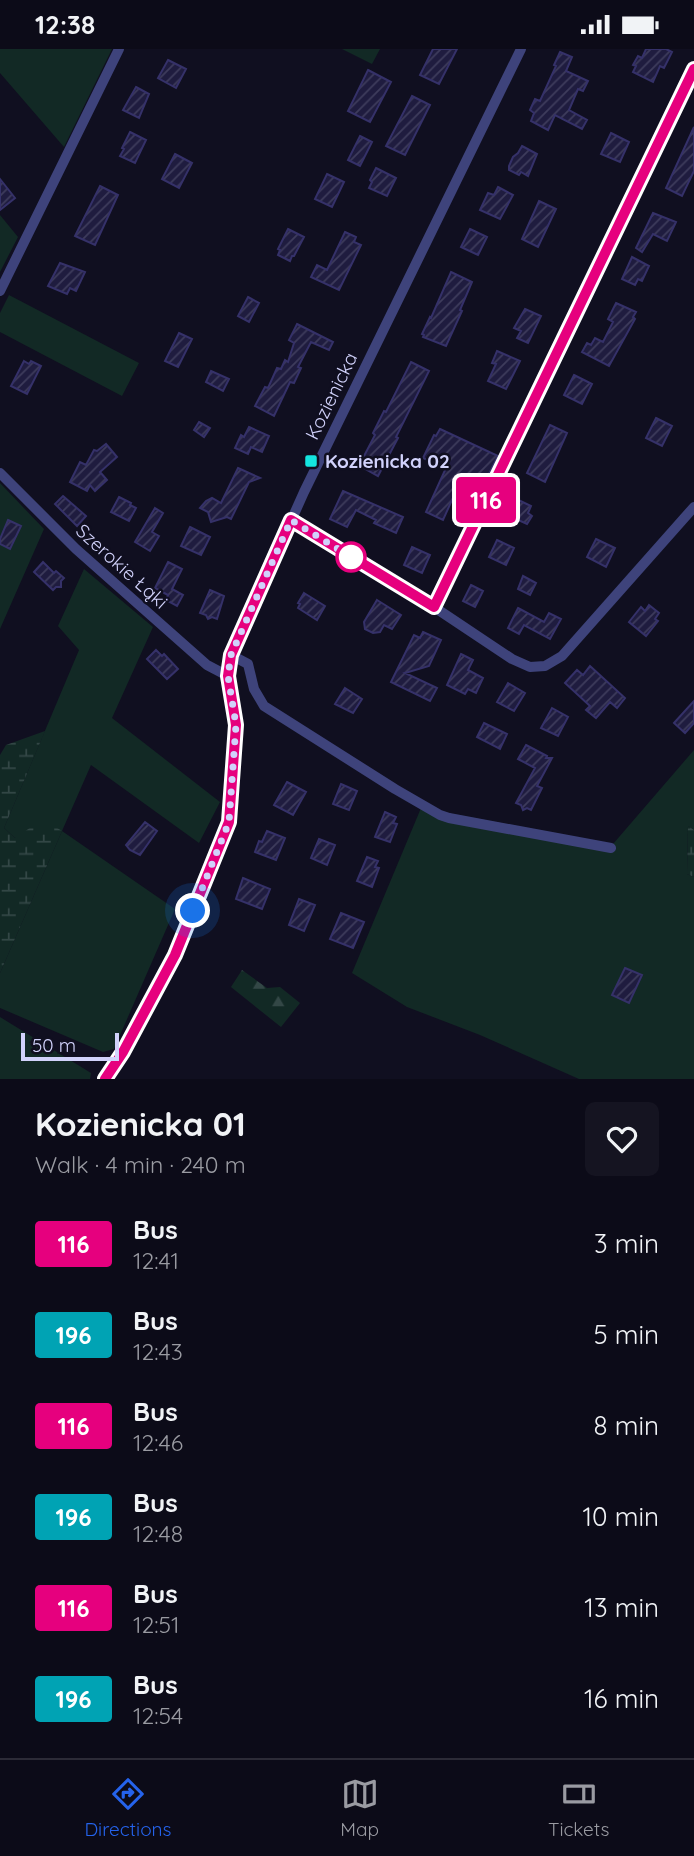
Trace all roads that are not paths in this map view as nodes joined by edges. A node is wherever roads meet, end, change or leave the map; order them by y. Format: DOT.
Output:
graph roads {
  1 [pos="119,49"];
  2 [pos="521,49"];
  3 [pos="694,69"];
  4 [pos="0,291"];
  5 [pos="0,473"];
  6 [pos="694,507"];
  7 [pos="291,520"];
  8 [pos="434,607"];
  9 [pos="231,655"];
  10 [pos="228,676"];
  11 [pos="611,848"];
  12 [pos="105,1079"];
  1 -- 4 [label="street"];
  2 -- 7 [label="street, Kozienicka"];
  3 -- 8 [label="street"];
  5 -- 10 [label="street, Szerokie Łąki"];
  6 -- 8 [label="street"];
  7 -- 8 [label="street"];
  7 -- 9 [label="street, Kozienicka"];
  9 -- 10 [label="street, Kozienicka"];
  9 -- 11 [label="street"];
  10 -- 12 [label="street, Kozienicka"];
}
